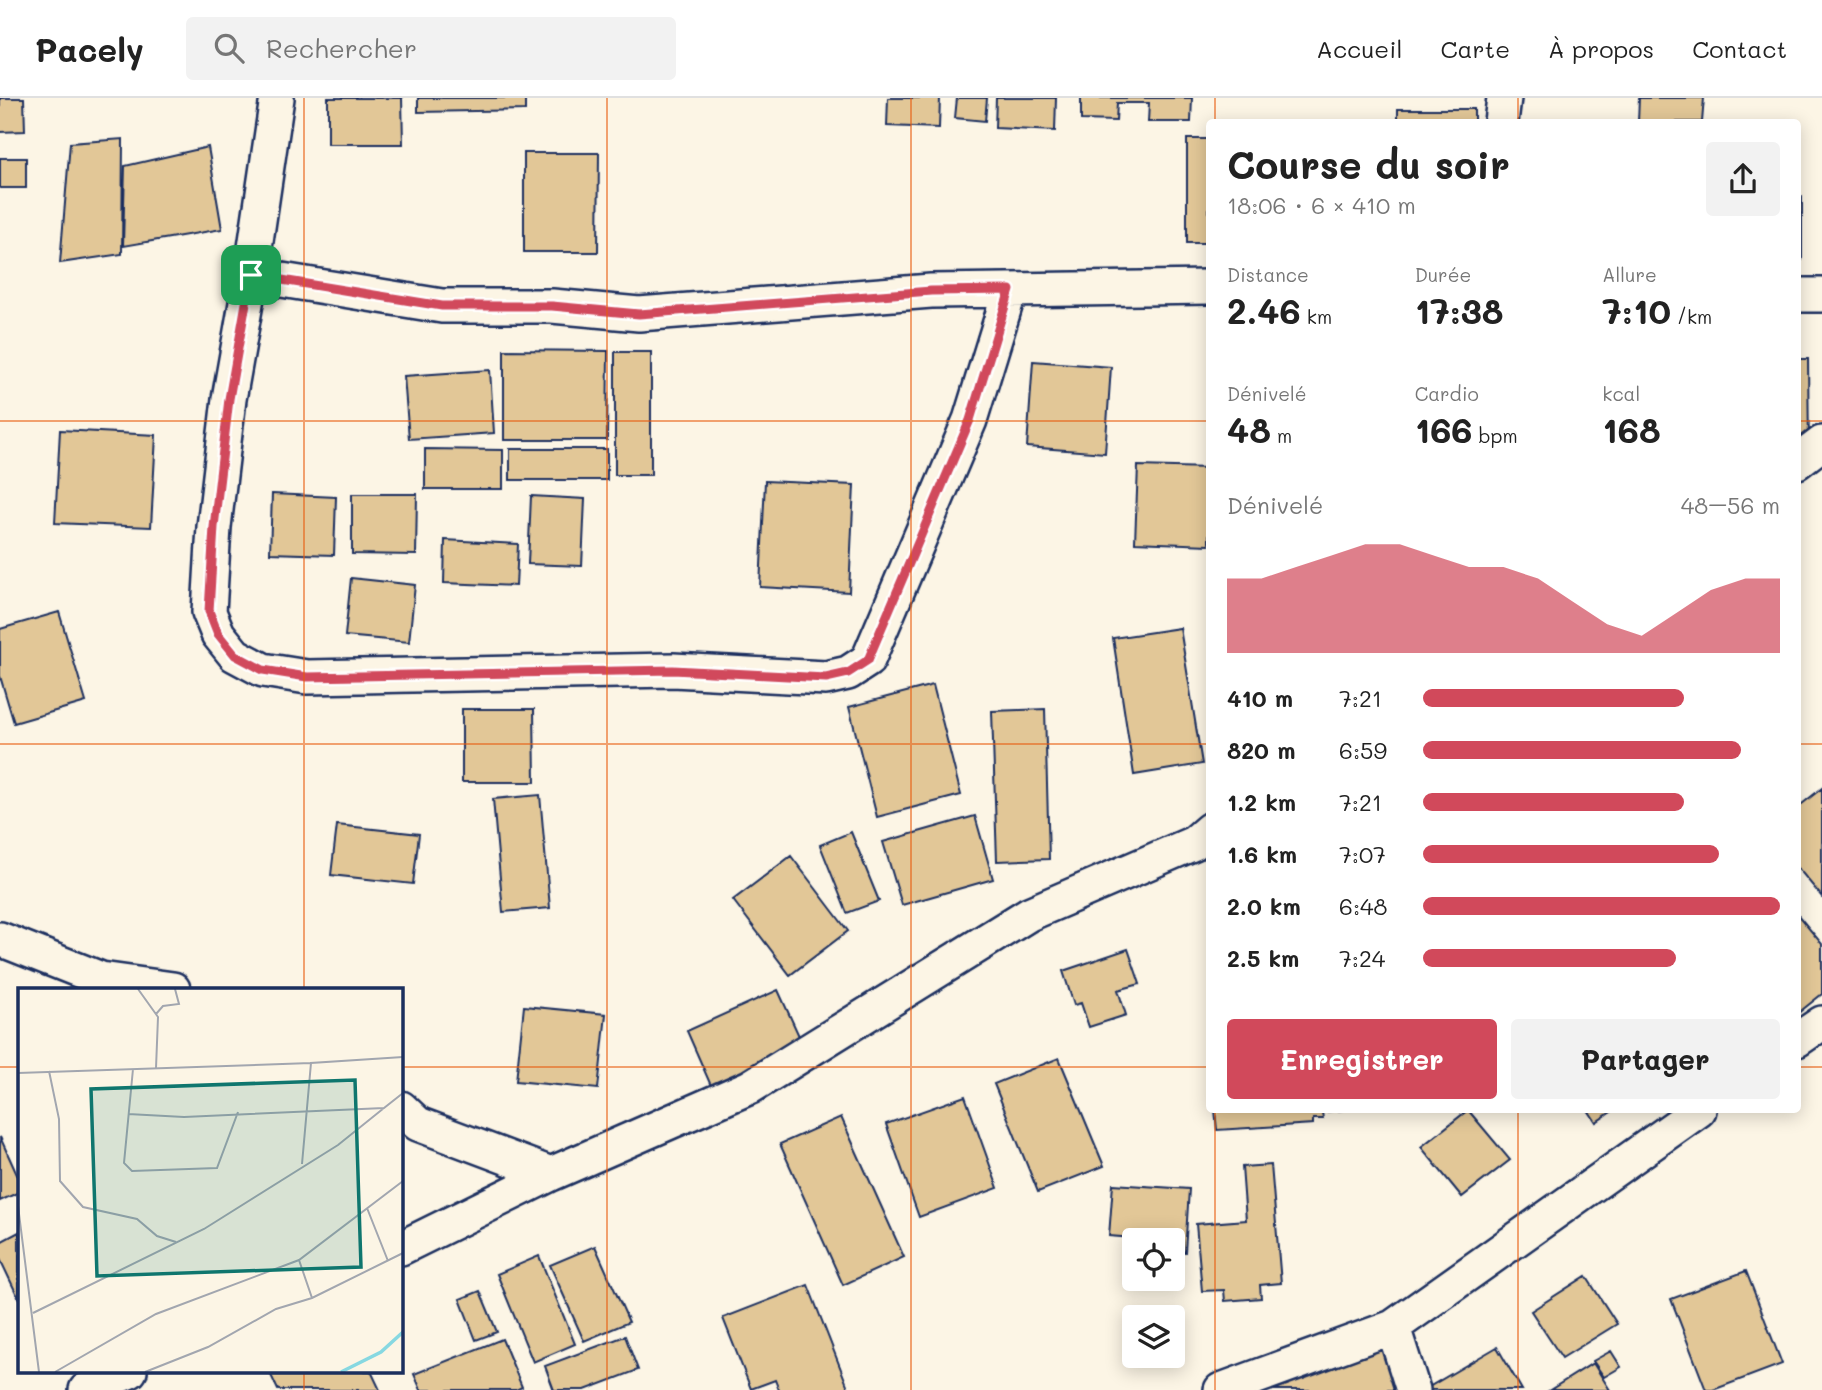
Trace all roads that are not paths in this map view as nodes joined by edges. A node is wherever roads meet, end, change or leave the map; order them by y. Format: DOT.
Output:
graph roads {
  1 [pos="277,98"];
  2 [pos="1504,98"];
  3 [pos="1501,119"];
  4 [pos="251,275"];
  5 [pos="1206,287"];
  6 [pos="1010,290"];
  7 [pos="1801,295"];
  8 [pos="1822,295"];
  9 [pos="1822,443"];
  10 [pos="1801,458"];
  11 [pos="1206,833"];
  12 [pos="0,939"];
  13 [pos="166,988"];
  14 [pos="1822,1023"];
  15 [pos="1801,1037"];
  16 [pos="402,1109"];
  17 [pos="1695,1113"];
  18 [pos="551,1174"];
  19 [pos="402,1248"];
  20 [pos="1393,1327"];
  21 [pos="128,1372"];
  22 [pos="86,1390"];
  23 [pos="1221,1390"];
  24 [pos="1413,1390"];
  1 -- 4 [label="street"];
  2 -- 3 [label="street"];
  4 -- 6 [label="street"];
  4 -- 6 [label="street"];
  5 -- 6 [label="street"];
  7 -- 8 [label="street"];
  9 -- 10 [label="street"];
  11 -- 18 [label="street"];
  12 -- 13 [label="street"];
  14 -- 15 [label="street"];
  16 -- 18 [label="street"];
  17 -- 20 [label="street"];
  18 -- 19 [label="street"];
  20 -- 23 [label="street"];
  20 -- 24 [label="street"];
  21 -- 22 [label="street"];
}
